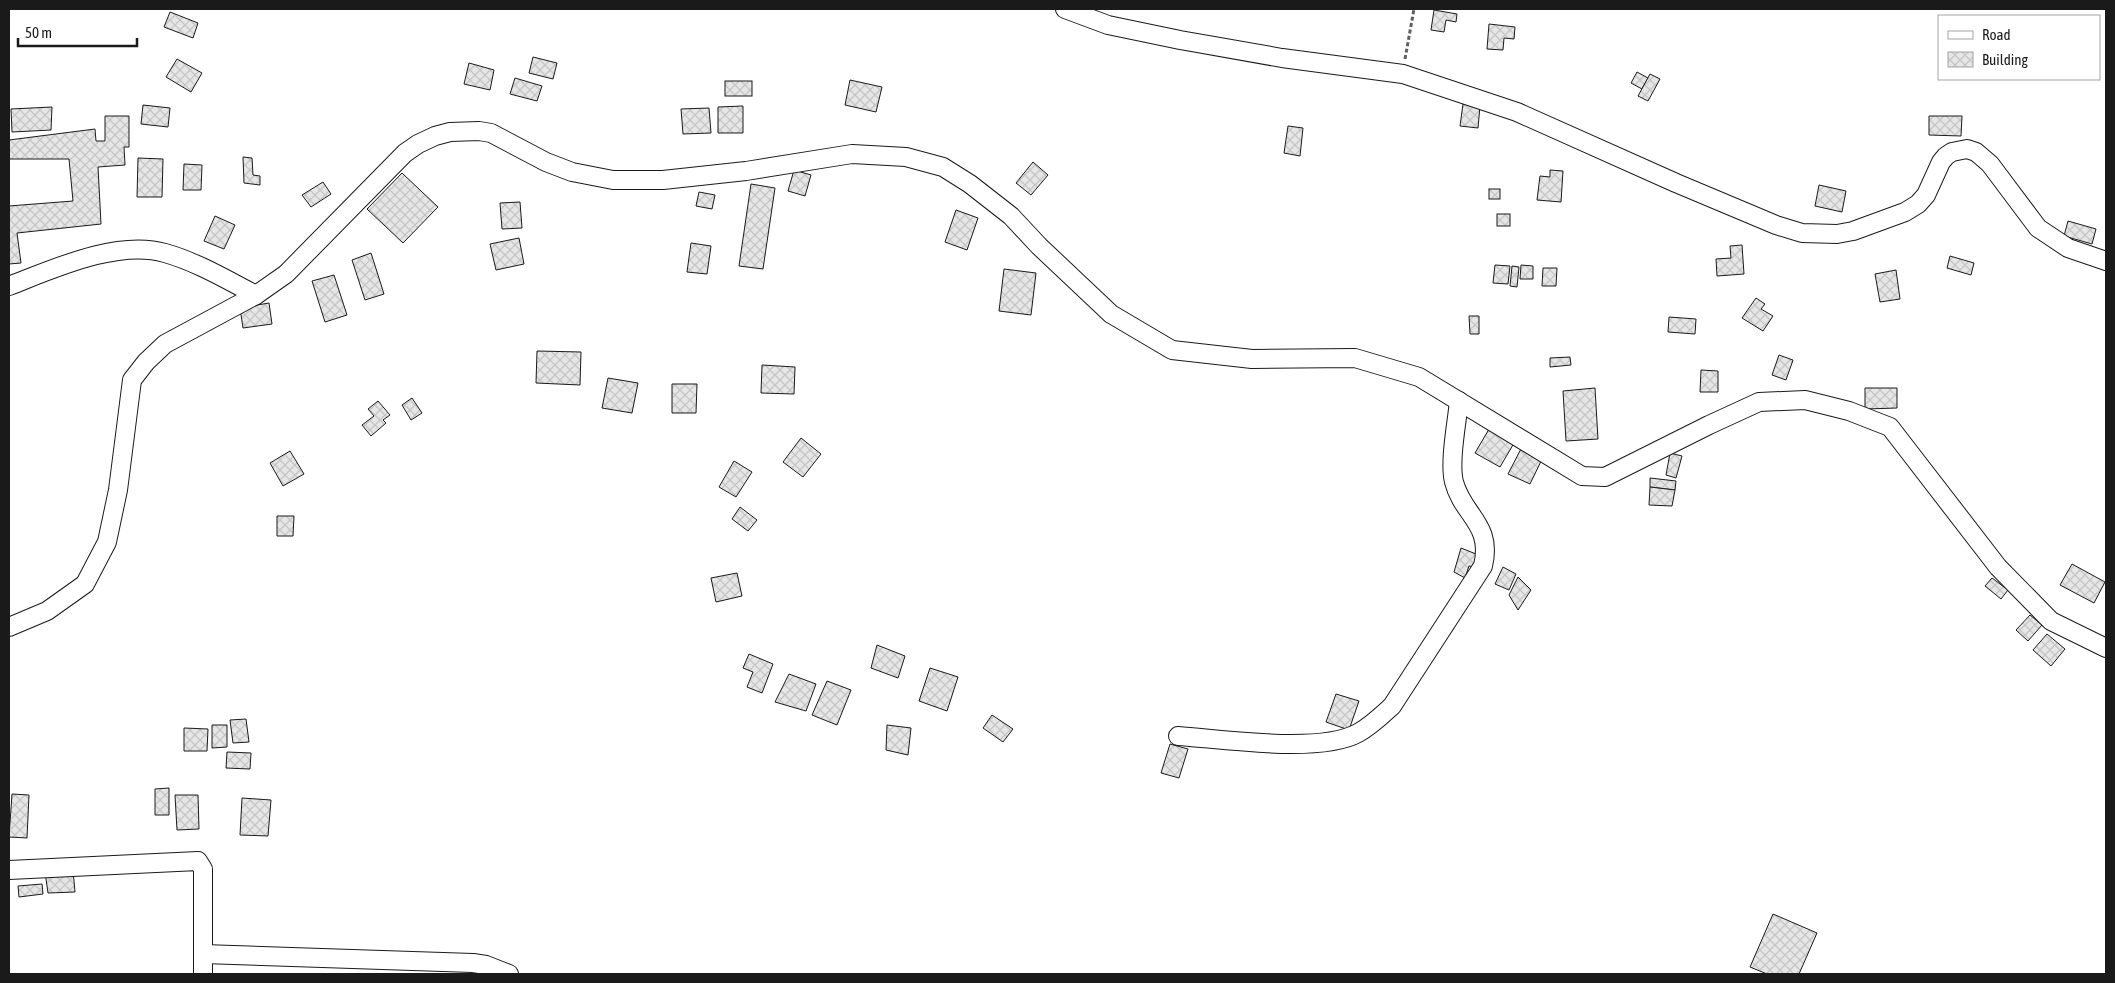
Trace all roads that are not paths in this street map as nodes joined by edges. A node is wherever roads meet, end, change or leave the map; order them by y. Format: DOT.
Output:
graph roads {
  1 [pos="1065,9"];
  2 [pos="2106,261"];
  3 [pos="9,286"];
  4 [pos="256,295"];
  5 [pos="1459,401"];
  6 [pos="9,627"];
  7 [pos="2106,648"];
  8 [pos="1178,736"];
  9 [pos="9,870"];
  10 [pos="203,954"];
  11 [pos="203,974"];
  12 [pos="509,974"];
  1 -- 2 [label="street"];
  3 -- 4 [label="street"];
  4 -- 5 [label="street"];
  4 -- 6 [label="street"];
  5 -- 7 [label="street"];
  5 -- 8 [label="street"];
  9 -- 10 [label="street"];
  10 -- 11 [label="street"];
  10 -- 12 [label="street"];
}
